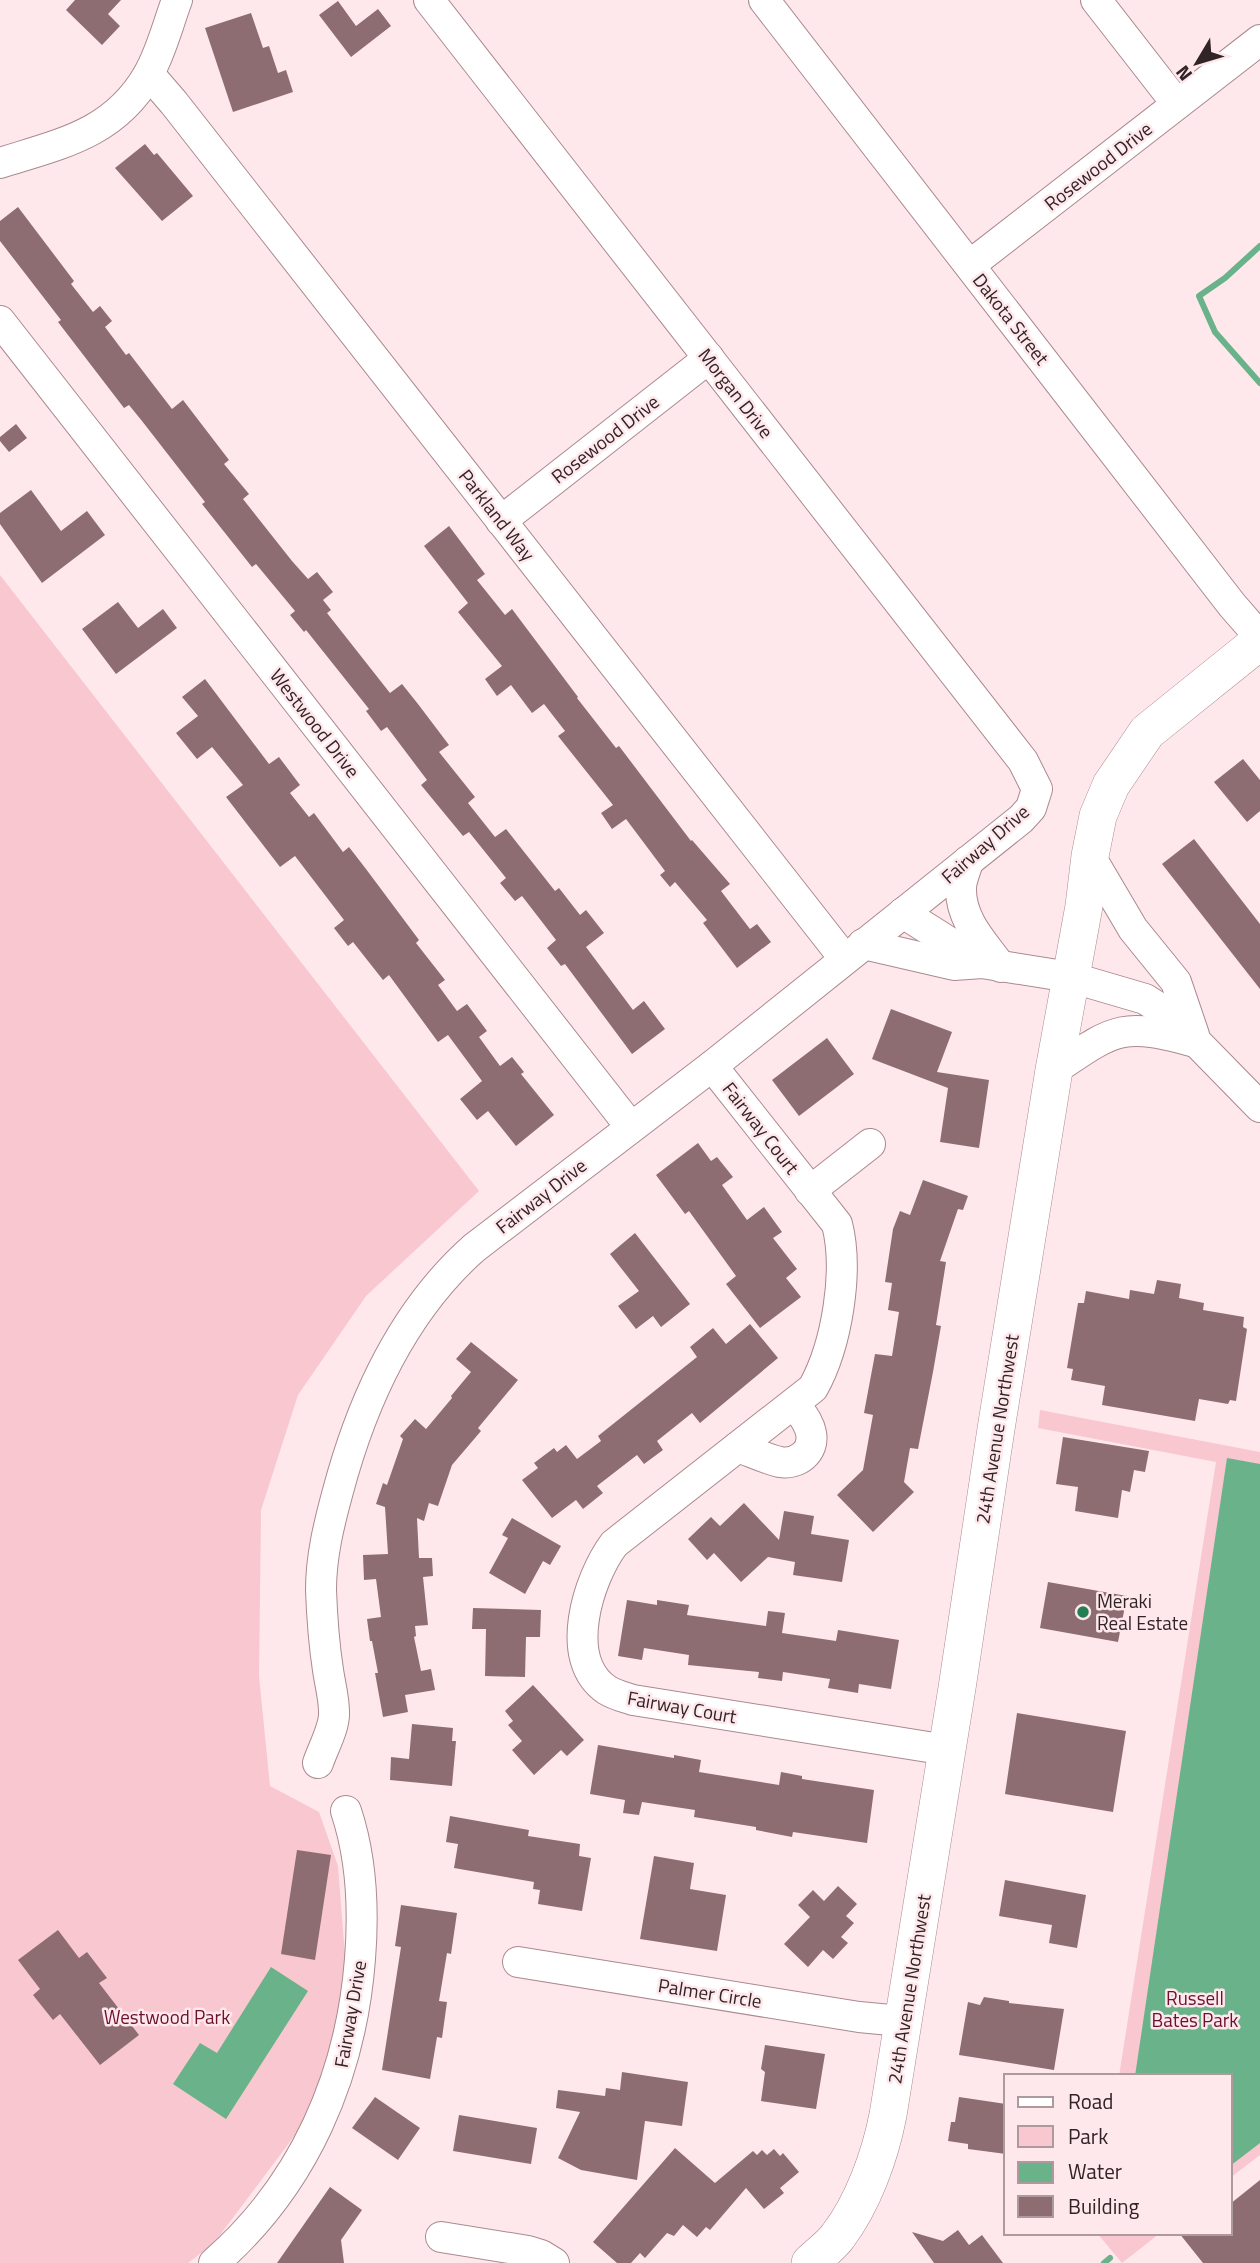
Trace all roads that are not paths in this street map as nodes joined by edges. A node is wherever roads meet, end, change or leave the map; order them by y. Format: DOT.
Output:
graph roads {
  1 [pos="177,0"];
  2 [pos="429,0"];
  3 [pos="764,0"];
  4 [pos="1096,0"];
  5 [pos="1260,40"];
  6 [pos="149,74"];
  7 [pos="1177,104"];
  8 [pos="0,163"];
  9 [pos="970,265"];
  10 [pos="0,321"];
  11 [pos="709,358"];
  12 [pos="501,521"];
  13 [pos="1260,639"];
  14 [pos="1037,789"];
  15 [pos="1090,856"];
  16 [pos="968,862"];
  17 [pos="903,913"];
  18 [pos="854,951"];
  19 [pos="991,965"];
  20 [pos="1070,977"];
  21 [pos="1196,1042"];
  22 [pos="712,1066"];
  23 [pos="1054,1070"];
  24 [pos="1260,1107"];
  25 [pos="630,1126"];
  26 [pos="870,1144"];
  27 [pos="810,1191"];
  28 [pos="795,1404"];
  29 [pos="738,1447"];
  30 [pos="947,1750"];
  31 [pos="318,1763"];
  32 [pos="346,1811"];
  33 [pos="518,1962"];
  34 [pos="901,2021"];
  35 [pos="440,2236"];
  36 [pos="214,2263"];
  37 [pos="554,2263"];
  38 [pos="810,2263"];
  1 -- 6 [label="street"];
  2 -- 11 [label="street, Morgan Drive"];
  3 -- 9 [label="street, Dakota Street"];
  4 -- 7 [label="street"];
  5 -- 7 [label="street, Rosewood Drive"];
  6 -- 8 [label="street"];
  6 -- 12 [label="street, Parkland Way"];
  7 -- 9 [label="street, Rosewood Drive"];
  9 -- 13 [label="street, Dakota Street"];
  10 -- 25 [label="street, Westwood Drive"];
  11 -- 12 [label="street, Rosewood Drive"];
  11 -- 14 [label="street, Morgan Drive"];
  12 -- 18 [label="street, Parkland Way"];
  13 -- 15 [label="main road, 24th Avenue Northwest"];
  14 -- 16 [label="street, Fairway Drive"];
  15 -- 20 [label="main road, 24th Avenue Northwest"];
  15 -- 21 [label="street"];
  16 -- 17 [label="street, Fairway Drive"];
  16 -- 19 [label="street"];
  17 -- 18 [label="street, Fairway Drive"];
  17 -- 19 [label="street"];
  18 -- 19 [label="street"];
  18 -- 22 [label="street, Fairway Drive"];
  19 -- 20 [label="street"];
  20 -- 21 [label="street"];
  20 -- 23 [label="main road, 24th Avenue Northwest"];
  21 -- 23 [label="street"];
  21 -- 24 [label="street"];
  22 -- 25 [label="street, Fairway Drive"];
  22 -- 27 [label="street, Fairway Court"];
  23 -- 30 [label="main road, 24th Avenue Northwest"];
  25 -- 31 [label="street, Fairway Drive"];
  26 -- 27 [label="street, Fairway Court"];
  27 -- 28 [label="street, Fairway Court"];
  28 -- 29 [label="street, Fairway Court"];
  28 -- 29 [label="street"];
  29 -- 30 [label="street, Fairway Court"];
  30 -- 34 [label="main road, 24th Avenue Northwest"];
  32 -- 36 [label="street, Fairway Drive"];
  33 -- 34 [label="street, Palmer Circle"];
  34 -- 38 [label="main road, 24th Avenue Northwest"];
  35 -- 37 [label="street"];
}
